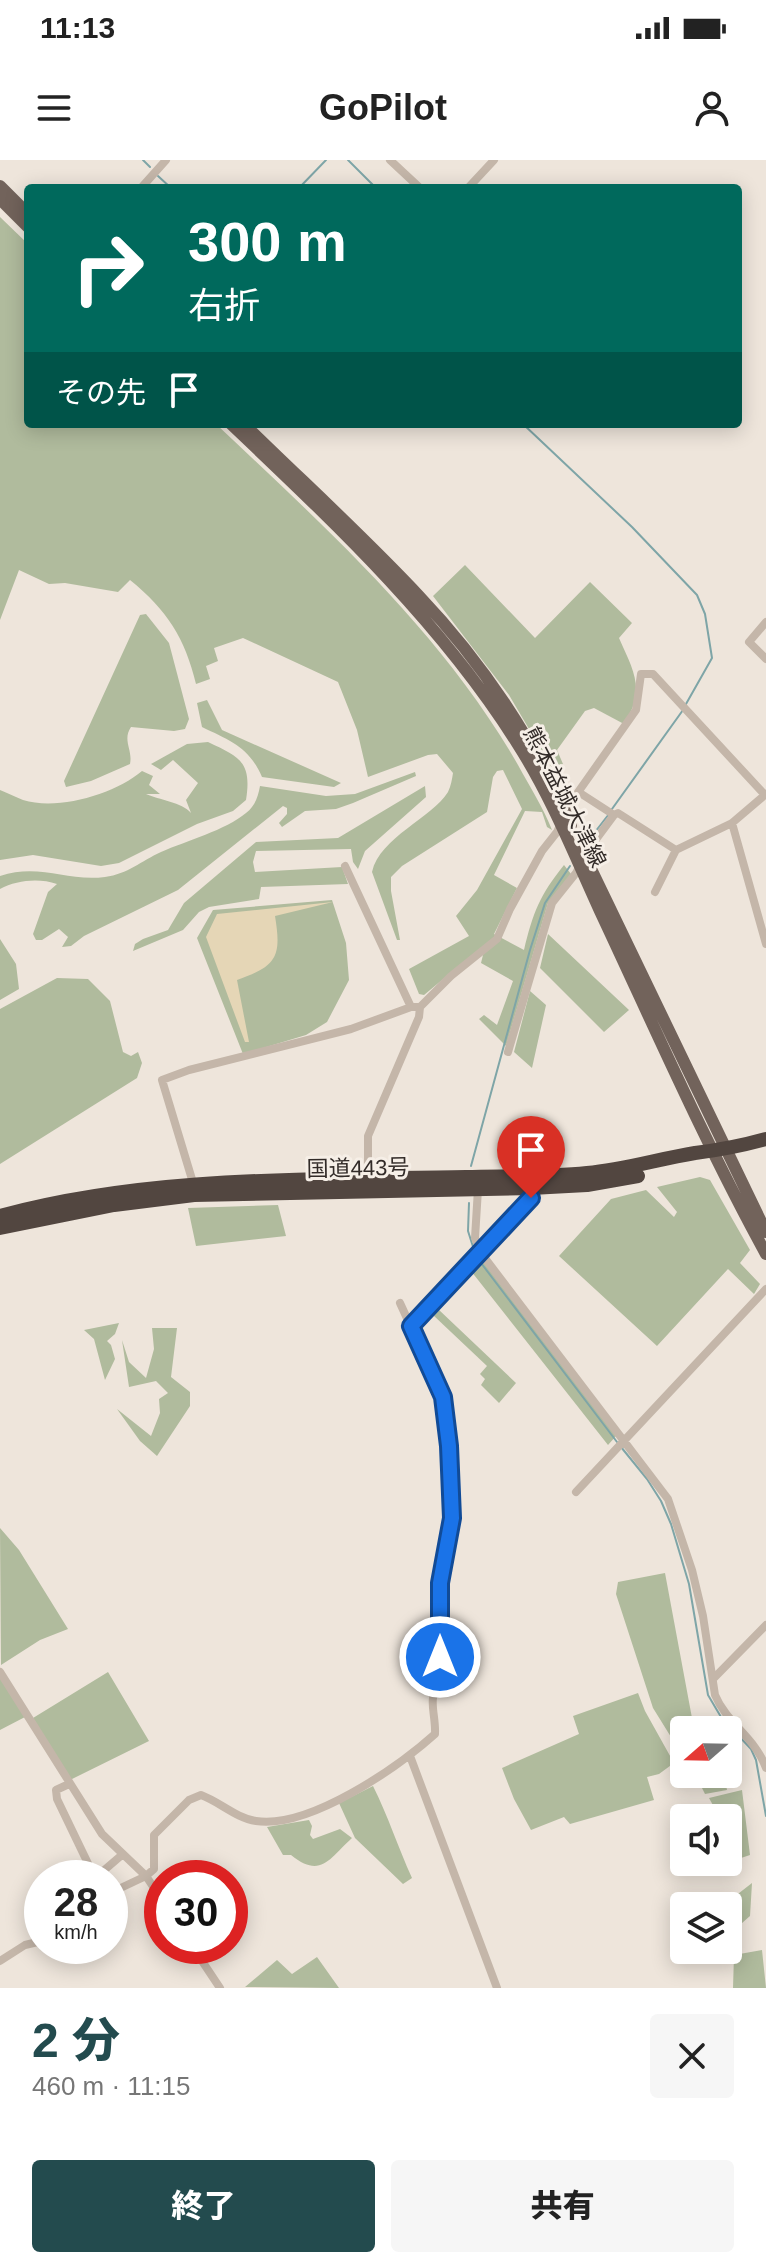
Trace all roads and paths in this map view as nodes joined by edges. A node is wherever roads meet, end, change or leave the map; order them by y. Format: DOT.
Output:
graph roads {
  1 [pos="166,160"];
  2 [pos="390,160"];
  3 [pos="494,160"];
  4 [pos="145,184"];
  5 [pos="416,184"];
  6 [pos="472,184"];
  7 [pos="0,186"];
  8 [pos="0,199"];
  9 [pos="24,210"];
  10 [pos="24,223"];
  11 [pos="243,428"];
  12 [pos="766,622"];
  13 [pos="766,659"];
  14 [pos="580,793"];
  15 [pos="765,795"];
  16 [pos="610,813"];
  17 [pos="563,818"];
  18 [pos="732,823"];
  19 [pos="676,850"];
  20 [pos="582,862"];
  21 [pos="345,866"];
  22 [pos="655,892"];
  23 [pos="766,944"];
  24 [pos="415,1007"];
  25 [pos="508,1052"];
  26 [pos="766,1139"];
  27 [pos="720,1151"];
  28 [pos="368,1184"];
  29 [pos="531,1188"];
  30 [pos="478,1189"];
  31 [pos="194,1190"];
  32 [pos="0,1216"];
  33 [pos="0,1228"];
  34 [pos="766,1232"];
  35 [pos="766,1254"];
  36 [pos="478,1256"];
  37 [pos="766,1289"];
  38 [pos="400,1303"];
  39 [pos="411,1326"];
  40 [pos="621,1444"];
  41 [pos="576,1492"];
  42 [pos="766,1625"];
  43 [pos="0,1672"];
  44 [pos="714,1678"];
  45 [pos="410,1756"];
  46 [pos="766,1768"];
  47 [pos="69,1784"];
  48 [pos="123,1854"];
  49 [pos="152,1860"];
  50 [pos="144,1874"];
  51 [pos="24,1946"];
  52 [pos="0,1961"];
  53 [pos="204,1964"];
  54 [pos="220,1988"];
  55 [pos="497,1988"];
  1 -- 4 [label="street"];
  2 -- 5 [label="street"];
  3 -- 6 [label="street"];
  7 -- 9 [label="main road"];
  8 -- 10 [label="main road"];
  11 -- 17 [label="main road, 熊本益城大津線"];
  12 -- 13 [label="street"];
  14 -- 15 [label="street"];
  14 -- 16 [label="street"];
  14 -- 17 [label="street"];
  15 -- 18 [label="street"];
  16 -- 19 [label="street"];
  16 -- 20 [label="street"];
  17 -- 20 [label="main road, 熊本益城大津線"];
  17 -- 24 [label="street"];
  18 -- 19 [label="street"];
  18 -- 23 [label="street"];
  19 -- 22 [label="street"];
  20 -- 25 [label="street"];
  20 -- 27 [label="main road, 熊本益城大津線"];
  21 -- 24 [label="street"];
  24 -- 28 [label="street"];
  24 -- 31 [label="street"];
  26 -- 27 [label="highway, 国道443号"];
  27 -- 28 [label="highway, 国道443号"];
  27 -- 29 [label="highway, 国道443号"];
  27 -- 34 [label="main road, 熊本益城大津線"];
  27 -- 35 [label="main road, 熊本益城大津線"];
  28 -- 30 [label="highway, 国道443号"];
  28 -- 31 [label="highway, 国道443号"];
  29 -- 30 [label="highway, 国道443号"];
  29 -- 36 [label="street"];
  30 -- 36 [label="street"];
  31 -- 32 [label="highway, 国道443号"];
  31 -- 33 [label="highway, 国道443号"];
  36 -- 39 [label="street"];
  36 -- 40 [label="street"];
  37 -- 40 [label="street"];
  38 -- 39 [label="street"];
  39 -- 45 [label="street"];
  40 -- 41 [label="street"];
  40 -- 44 [label="street"];
  42 -- 44 [label="street"];
  43 -- 47 [label="street"];
  44 -- 46 [label="street"];
  45 -- 49 [label="street"];
  45 -- 55 [label="street"];
  47 -- 48 [label="street"];
  47 -- 48 [label="street"];
  48 -- 50 [label="street"];
  51 -- 52 [label="street"];
  53 -- 54 [label="street"];
}
